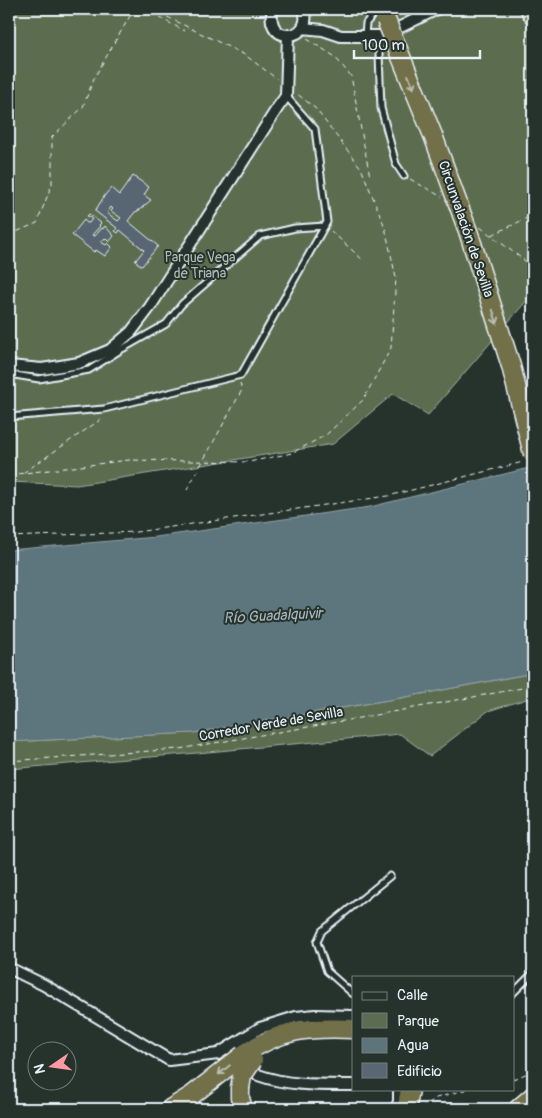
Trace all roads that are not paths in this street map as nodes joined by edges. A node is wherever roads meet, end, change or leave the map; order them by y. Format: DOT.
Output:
graph roads {
  1 [pos="303,9"];
  2 [pos="380,9"];
  3 [pos="437,9"];
  4 [pos="530,9"];
  5 [pos="272,10"];
  6 [pos="533,15"];
  7 [pos="301,30"];
  8 [pos="288,35"];
  9 [pos="365,36"];
  10 [pos="382,36"];
  11 [pos="286,91"];
  12 [pos="404,176"];
  13 [pos="325,226"];
  14 [pos="9,366"];
  15 [pos="9,374"];
  16 [pos="9,416"];
  17 [pos="529,458"];
  18 [pos="390,876"];
  19 [pos="9,968"];
  20 [pos="533,972"];
  21 [pos="514,992"];
  22 [pos="352,993"];
  23 [pos="352,1016"];
  24 [pos="352,1029"];
  25 [pos="352,1038"];
  26 [pos="251,1063"];
  27 [pos="352,1085"];
  28 [pos="401,1090"];
  29 [pos="410,1090"];
  30 [pos="416,1090"];
  31 [pos="533,1096"];
  32 [pos="170,1109"];
  33 [pos="243,1109"];
  34 [pos="408,1109"];
  35 [pos="518,1109"];
  1 -- 7 [label="street"];
  2 -- 9 [label="lane"];
  2 -- 17 [label="highway, Circunvalación de Sevilla, one-way, bridge"];
  3 -- 10 [label="street"];
  4 -- 6 [label="highway"];
  5 -- 8 [label="street"];
  7 -- 8 [label="street"];
  7 -- 9 [label="street"];
  8 -- 11 [label="street"];
  9 -- 10 [label="street"];
  10 -- 12 [label="lane"];
  11 -- 13 [label="lane"];
  11 -- 14 [label="street"];
  13 -- 15 [label="lane"];
  13 -- 16 [label="lane"];
  18 -- 22 [label="lane"];
  19 -- 23 [label="street"];
  20 -- 21 [label="lane"];
  24 -- 26 [label="highway"];
  25 -- 26 [label="highway"];
  26 -- 27 [label="street"];
  26 -- 32 [label="highway, one-way, bridge"];
  26 -- 33 [label="highway, bridge"];
  28 -- 34 [label="main road"];
  29 -- 34 [label="highway"];
  30 -- 34 [label="street"];
  31 -- 35 [label="highway"];
}
